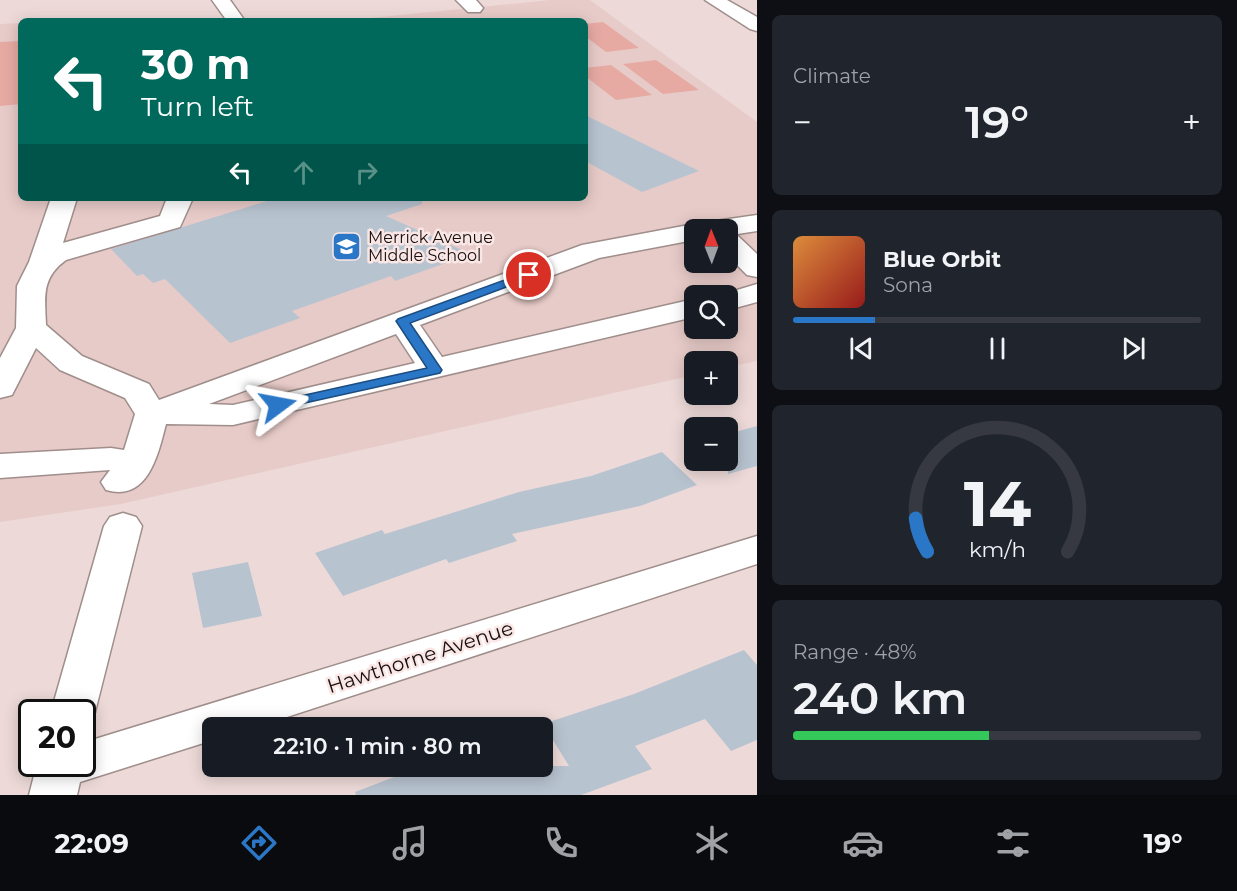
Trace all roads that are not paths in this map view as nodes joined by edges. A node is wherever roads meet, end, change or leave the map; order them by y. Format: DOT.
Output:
graph roads {
  1 [pos="221,0"];
  2 [pos="714,0"];
  3 [pos="234,18"];
  4 [pos="757,25"];
  5 [pos="63,201"];
  6 [pos="179,201"];
  7 [pos="757,223"];
  8 [pos="738,227"];
  9 [pos="684,236"];
  10 [pos="738,254"];
  11 [pos="43,262"];
  12 [pos="757,269"];
  13 [pos="757,293"];
  14 [pos="738,298"];
  15 [pos="684,310"];
  16 [pos="402,321"];
  17 [pos="31,328"];
  18 [pos="435,370"];
  19 [pos="0,388"];
  20 [pos="152,414"];
  21 [pos="0,466"];
  22 [pos="123,526"];
  23 [pos="757,550"];
  24 [pos="76,699"];
  25 [pos="96,762"];
  1 -- 3 [label="street"];
  2 -- 4 [label="street"];
  5 -- 11 [label="street"];
  6 -- 11 [label="street"];
  7 -- 8 [label="street"];
  9 -- 16 [label="street"];
  10 -- 12 [label="street"];
  11 -- 17 [label="street"];
  13 -- 14 [label="street"];
  15 -- 18 [label="street"];
  16 -- 18 [label="street"];
  16 -- 20 [label="street"];
  17 -- 19 [label="street"];
  17 -- 20 [label="street"];
  18 -- 20 [label="street"];
  20 -- 21 [label="street"];
  22 -- 24 [label="street"];
  23 -- 25 [label="street, Hawthorne Avenue"];
}
